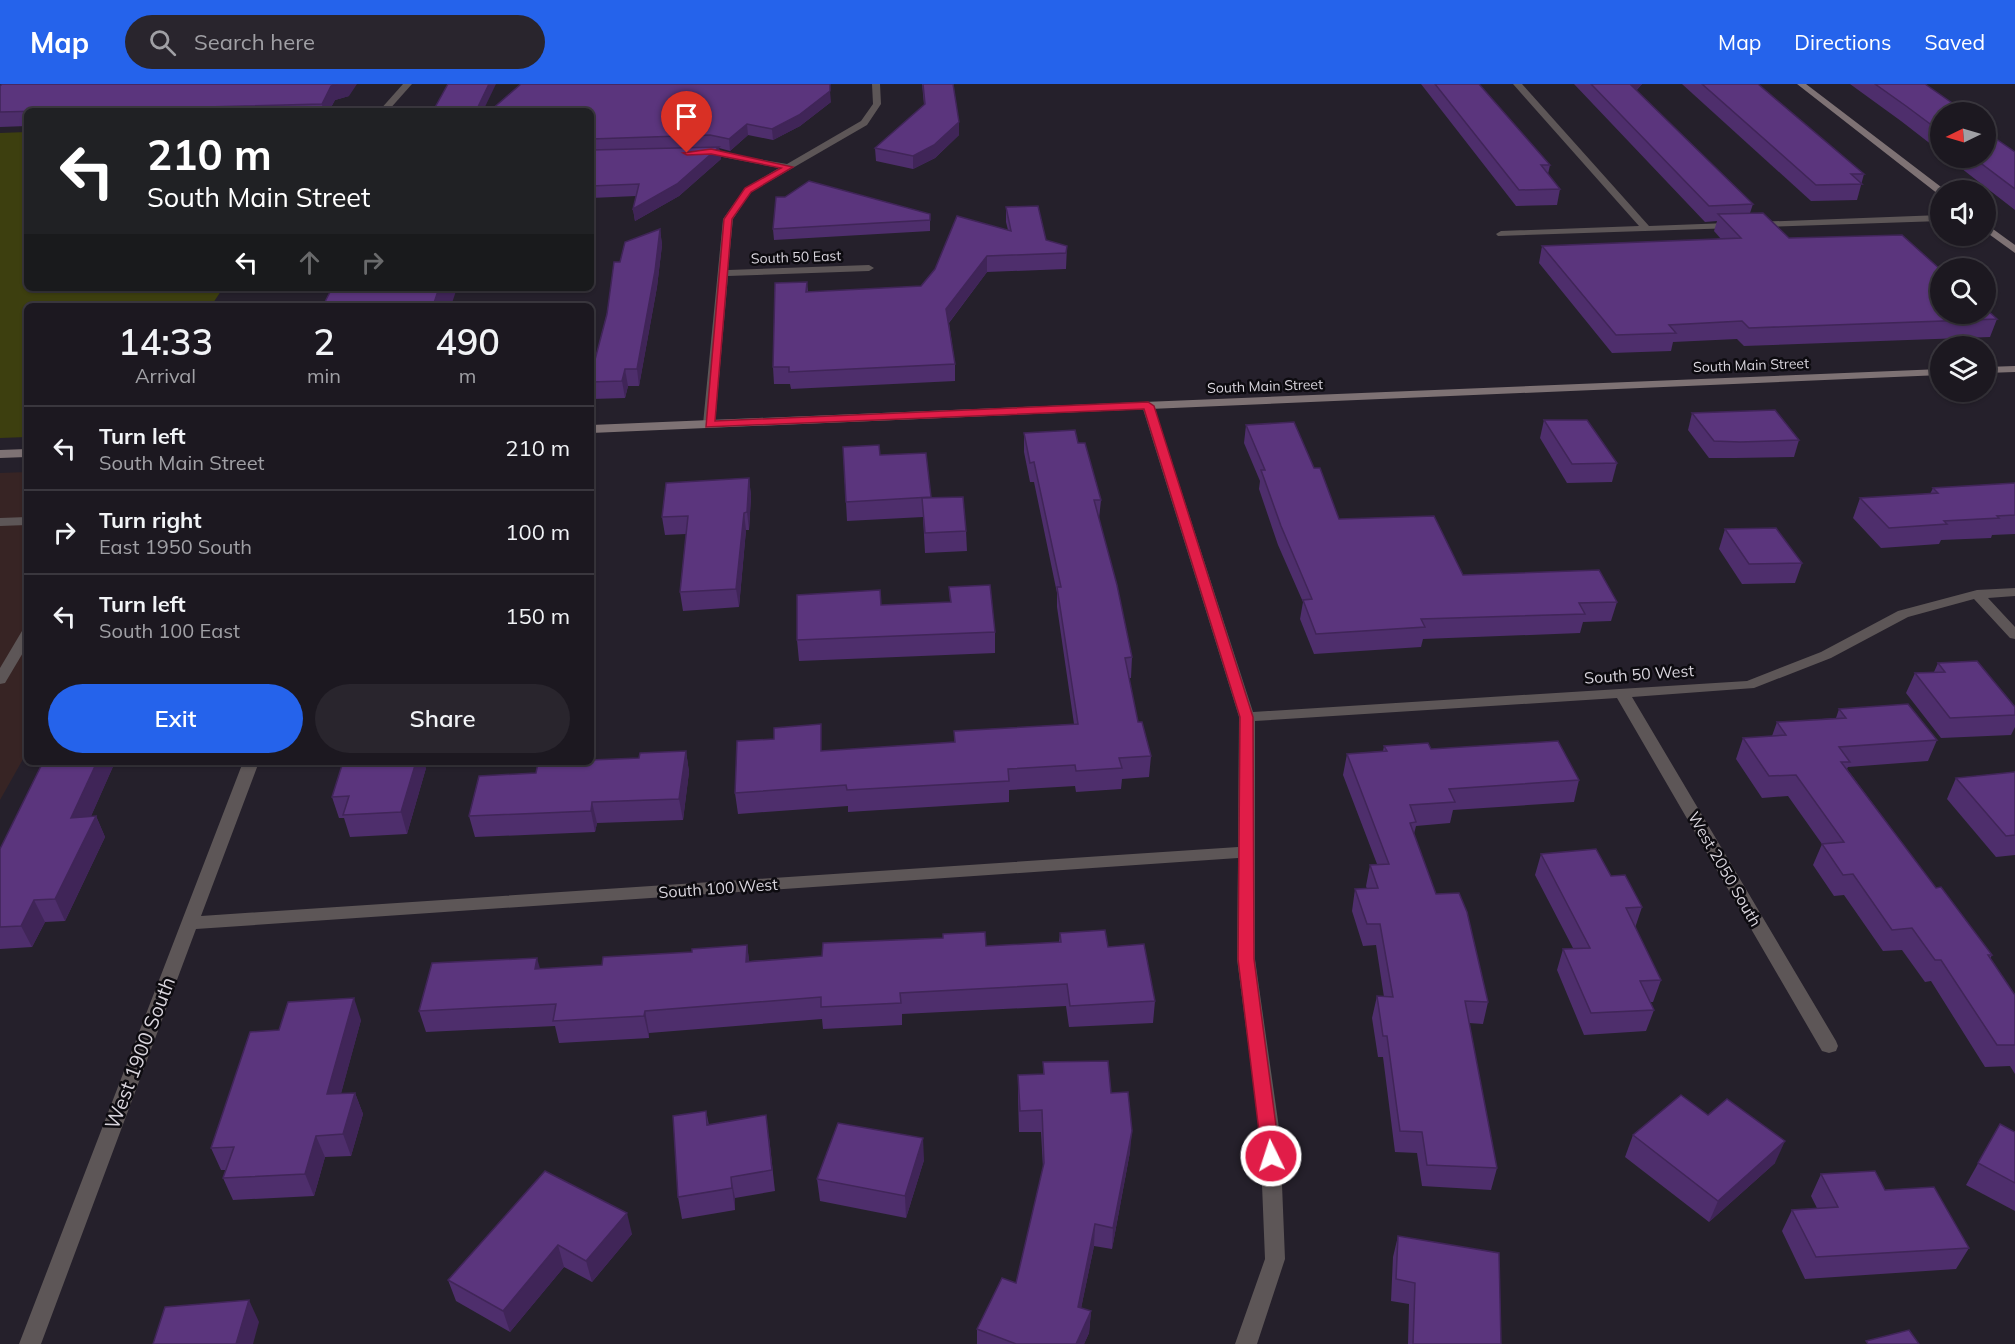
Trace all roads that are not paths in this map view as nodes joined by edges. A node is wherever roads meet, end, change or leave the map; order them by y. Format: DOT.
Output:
graph roads {
  1 [pos="408,84"];
  2 [pos="876,84"];
  3 [pos="1517,84"];
  4 [pos="1802,84"];
  5 [pos="386,108"];
  6 [pos="687,153"];
  7 [pos="789,167"];
  8 [pos="1930,183"];
  9 [pos="1930,218"];
  10 [pos="1646,228"];
  11 [pos="1501,234"];
  12 [pos="1996,235"];
  13 [pos="2015,250"];
  14 [pos="869,268"];
  15 [pos="723,273"];
  16 [pos="2015,369"];
  17 [pos="1996,370"];
  18 [pos="1930,372"];
  19 [pos="1148,406"];
  20 [pos="709,424"];
  21 [pos="594,429"];
  22 [pos="24,453"];
  23 [pos="0,454"];
  24 [pos="24,521"];
  25 [pos="0,522"];
  26 [pos="2015,592"];
  27 [pos="1977,594"];
  28 [pos="2015,635"];
  29 [pos="24,639"];
  30 [pos="0,680"];
  31 [pos="1622,693"];
  32 [pos="1247,717"];
  33 [pos="250,765"];
  34 [pos="1246,852"];
  35 [pos="190,923"];
  36 [pos="1829,1046"];
  37 [pos="30,1344"];
  38 [pos="1245,1344"];
  1 -- 5 [label="street"];
  2 -- 7 [label="street"];
  3 -- 10 [label="street"];
  4 -- 8 [label="street"];
  6 -- 7 [label="street"];
  7 -- 15 [label="street"];
  9 -- 10 [label="street"];
  10 -- 11 [label="street"];
  12 -- 13 [label="street"];
  14 -- 15 [label="street, South 50 East"];
  15 -- 20 [label="street"];
  16 -- 17 [label="street"];
  18 -- 19 [label="street, South Main Street"];
  19 -- 20 [label="street, South Main Street"];
  19 -- 32 [label="street"];
  20 -- 21 [label="street, South Main Street"];
  22 -- 23 [label="street"];
  24 -- 25 [label="street"];
  26 -- 27 [label="street, South 50 West"];
  27 -- 28 [label="street"];
  27 -- 31 [label="street, South 50 West"];
  29 -- 30 [label="street"];
  31 -- 32 [label="street, South 50 West"];
  31 -- 36 [label="street, West 2050 South"];
  32 -- 34 [label="street"];
  33 -- 35 [label="street, West 1900 South"];
  34 -- 35 [label="street, South 100 West"];
  34 -- 38 [label="street"];
  35 -- 37 [label="street, West 1900 South"];
}
